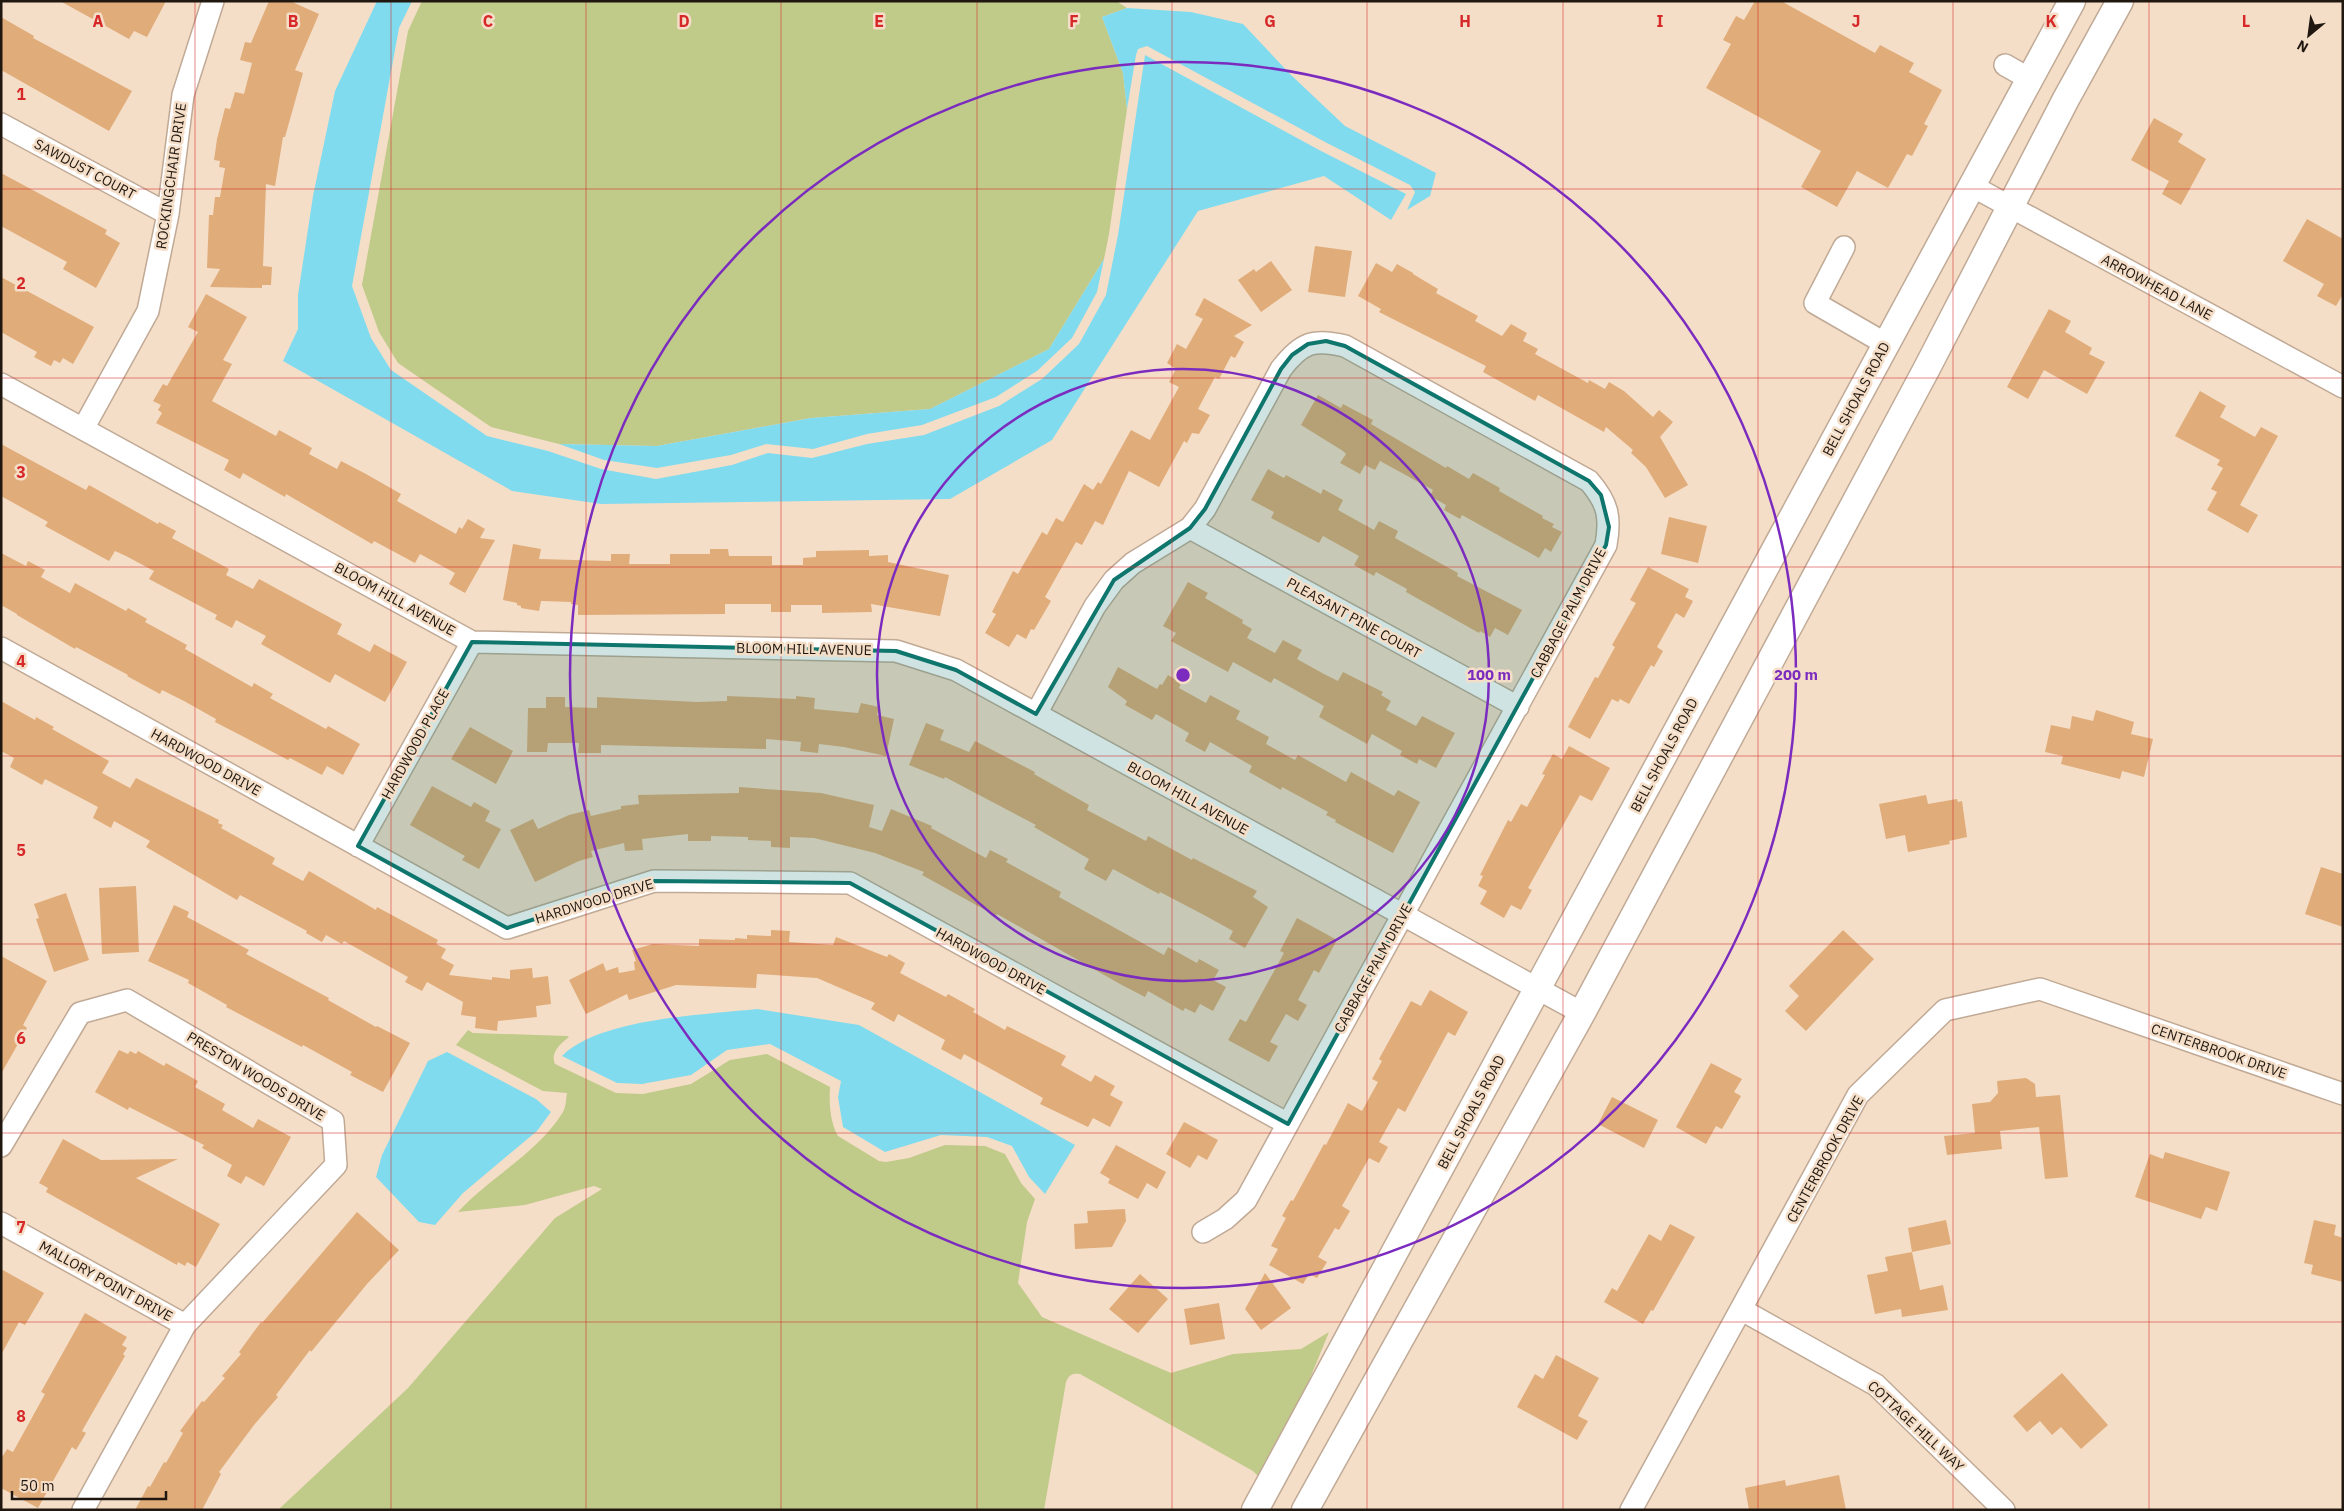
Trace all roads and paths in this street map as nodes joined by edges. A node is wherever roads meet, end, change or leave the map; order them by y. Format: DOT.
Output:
graph roads {
  1 [pos="214,1"];
  2 [pos="2072,1"];
  3 [pos="2120,1"];
  4 [pos="2005,65"];
  5 [pos="2030,79"];
  6 [pos="1,124"];
  7 [pos="1972,186"];
  8 [pos="2009,207"];
  9 [pos="168,214"];
  10 [pos="1844,247"];
  11 [pos="1886,344"];
  12 [pos="1,384"];
  13 [pos="2343,387"];
  14 [pos="83,429"];
  15 [pos="1190,528"];
  16 [pos="472,642"];
  17 [pos="1,648"];
  18 [pos="1518,707"];
  19 [pos="1036,714"];
  20 [pos="358,846"];
  21 [pos="1402,916"];
  22 [pos="1538,989"];
  23 [pos="1582,1013"];
  24 [pos="2343,1094"];
  25 [pos="1288,1124"];
  26 [pos="1,1146"];
  27 [pos="1,1224"];
  28 [pos="1203,1232"];
  29 [pos="1742,1310"];
  30 [pos="186,1325"];
  31 [pos="83,1510"];
  32 [pos="1256,1510"];
  33 [pos="1305,1510"];
  34 [pos="1631,1510"];
  35 [pos="2004,1510"];
  1 -- 9 [label="street, ROCKINGCHAIR DRIVE"];
  2 -- 5 [label="main road, BELL SHOALS ROAD"];
  3 -- 8 [label="main road"];
  4 -- 5 [label="street"];
  5 -- 7 [label="main road, BELL SHOALS ROAD"];
  6 -- 9 [label="street, SAWDUST COURT"];
  7 -- 8 [label="street, ARROWHEAD LANE"];
  7 -- 11 [label="main road, BELL SHOALS ROAD"];
  8 -- 13 [label="street, ARROWHEAD LANE"];
  8 -- 23 [label="main road"];
  9 -- 14 [label="street, ROCKINGCHAIR DRIVE"];
  10 -- 11 [label="street"];
  11 -- 22 [label="main road, BELL SHOALS ROAD"];
  12 -- 14 [label="street, BLOOM HILL AVENUE"];
  14 -- 16 [label="street, BLOOM HILL AVENUE"];
  15 -- 18 [label="street, PLEASANT PINE COURT"];
  15 -- 18 [label="street, CABBAGE PALM DRIVE"];
  15 -- 19 [label="street, CABBAGE PALM DRIVE"];
  16 -- 19 [label="street, BLOOM HILL AVENUE"];
  16 -- 20 [label="street, HARDWOOD PLACE"];
  17 -- 20 [label="street, HARDWOOD DRIVE"];
  18 -- 21 [label="street, CABBAGE PALM DRIVE"];
  19 -- 21 [label="street, BLOOM HILL AVENUE"];
  20 -- 25 [label="street, HARDWOOD DRIVE"];
  21 -- 22 [label="street, BLOOM HILL AVENUE"];
  21 -- 25 [label="street, CABBAGE PALM DRIVE"];
  22 -- 23 [label="street, BLOOM HILL AVENUE"];
  22 -- 32 [label="main road, BELL SHOALS ROAD"];
  23 -- 33 [label="main road"];
  24 -- 29 [label="street, CENTERBROOK DRIVE"];
  25 -- 28 [label="street, CABBAGE PALM DRIVE"];
  26 -- 30 [label="street, PRESTON WOODS DRIVE"];
  27 -- 30 [label="street, MALLORY POINT DRIVE"];
  29 -- 34 [label="street, CENTERBROOK DRIVE"];
  29 -- 35 [label="street, COTTAGE HILL WAY"];
  30 -- 31 [label="street, PRESTON WOODS DRIVE"];
}
